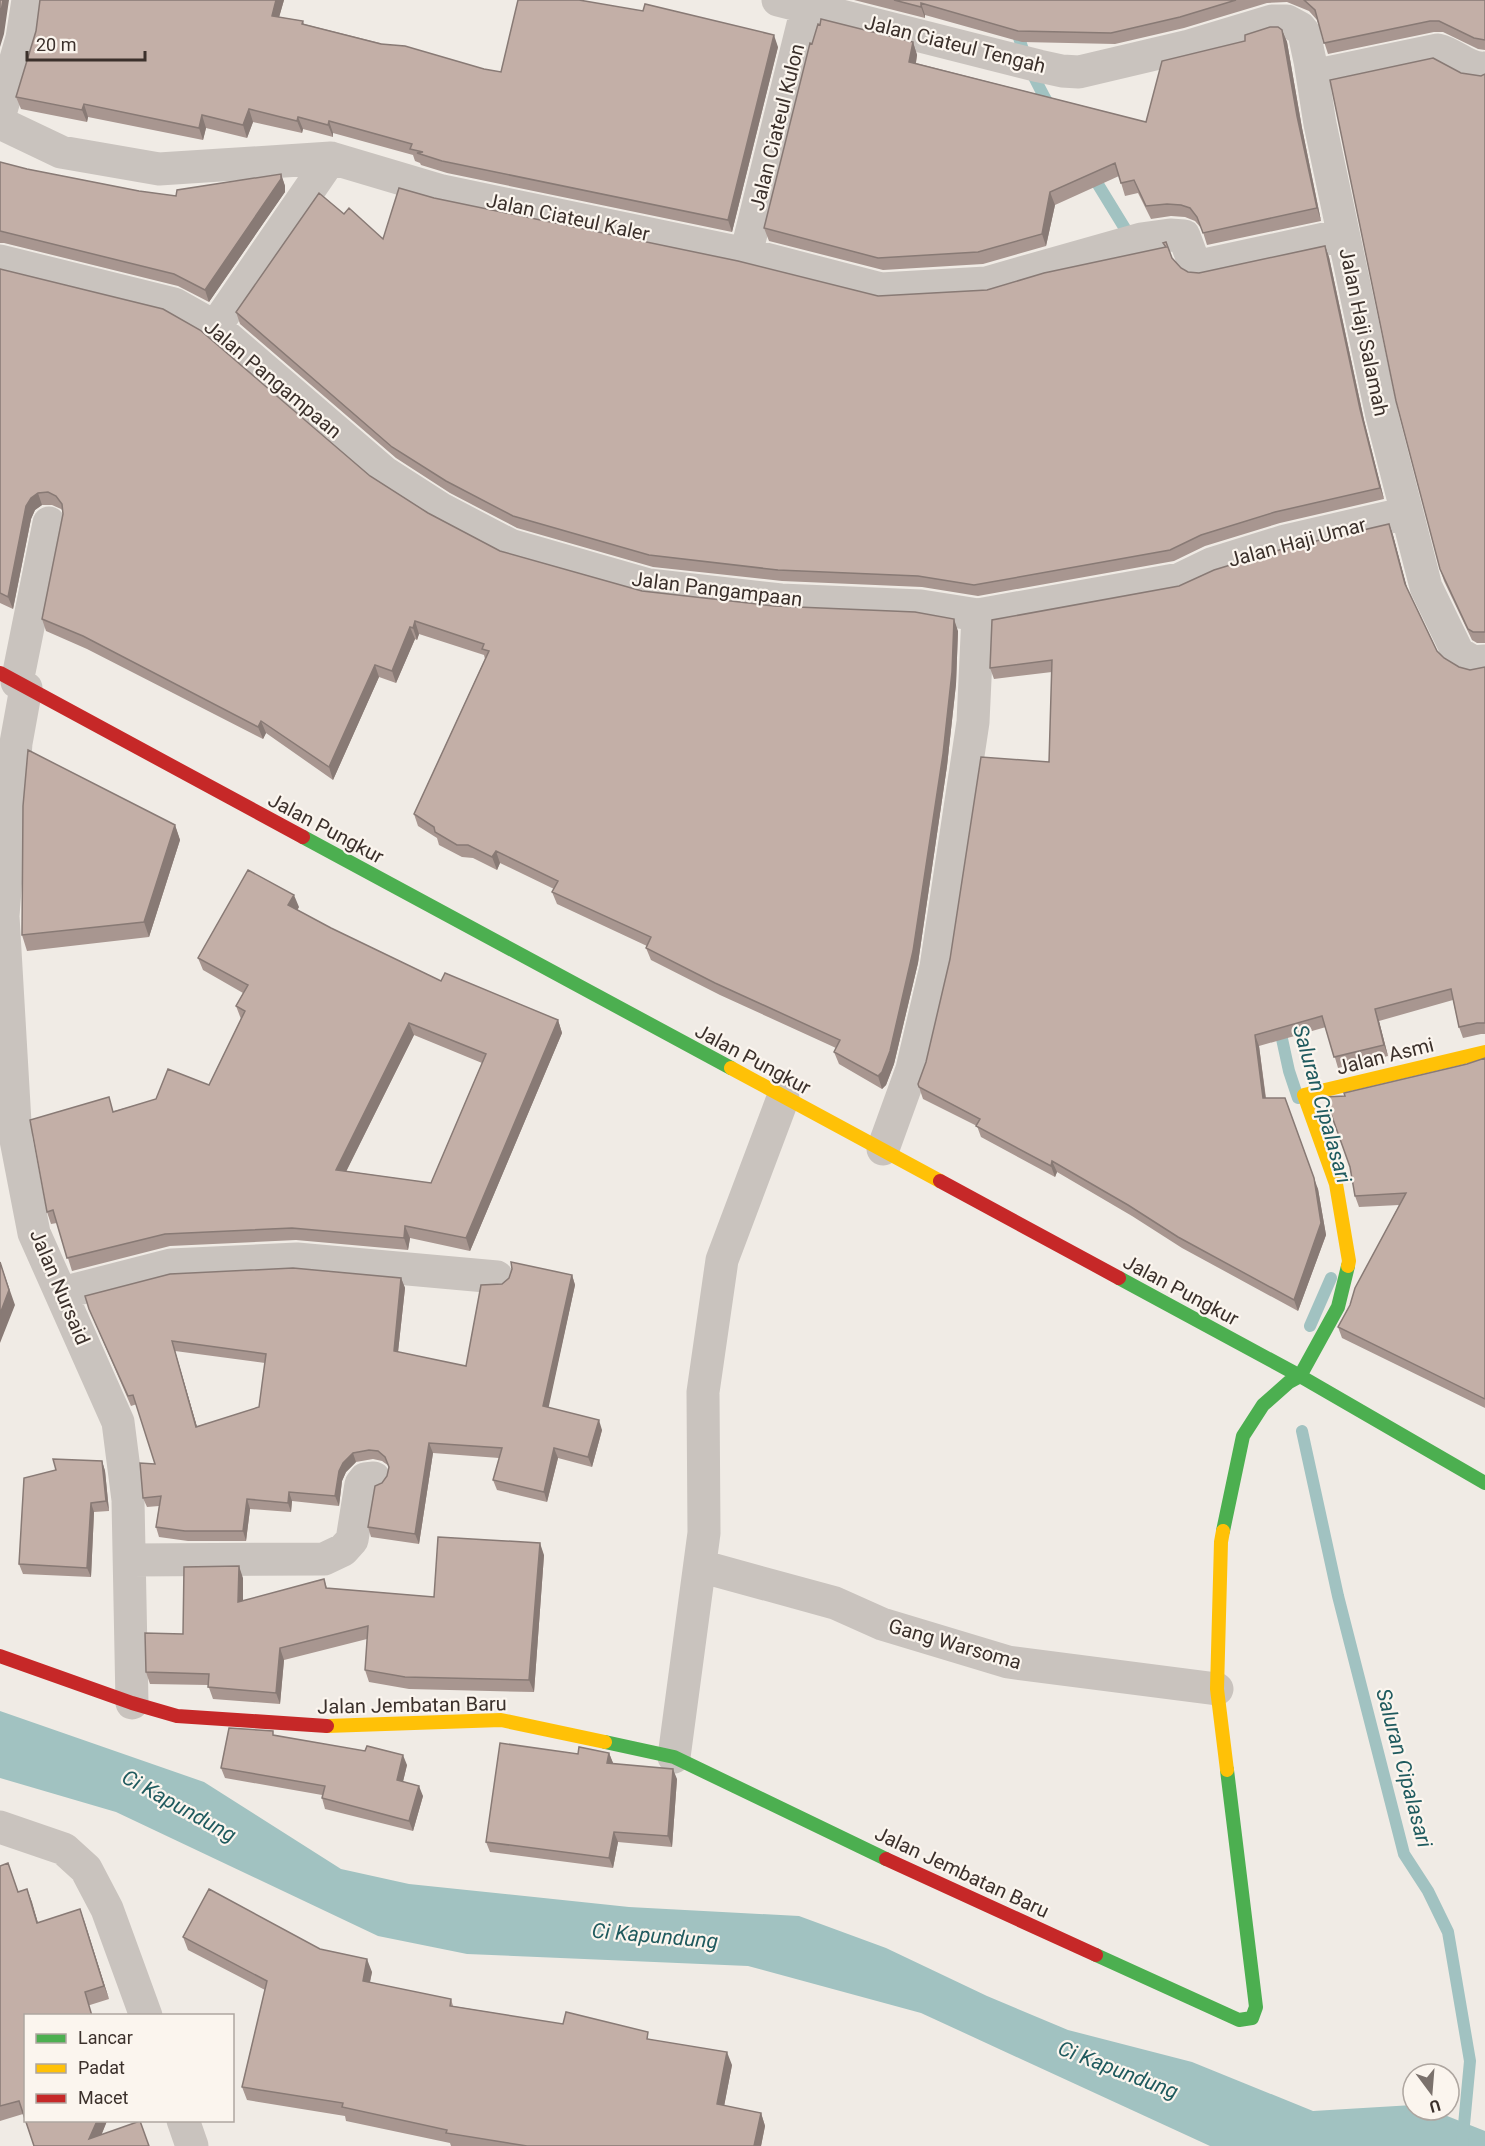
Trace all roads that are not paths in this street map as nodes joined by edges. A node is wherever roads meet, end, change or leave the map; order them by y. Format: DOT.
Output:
graph roads {
  1 [pos="28,0"];
  2 [pos="798,2"];
  3 [pos="1485,68"];
  4 [pos="1313,76"];
  5 [pos="0,114"];
  6 [pos="0,123"];
  7 [pos="331,158"];
  8 [pos="1343,235"];
  9 [pos="1126,243"];
  10 [pos="746,254"];
  11 [pos="0,261"];
  12 [pos="215,327"];
  13 [pos="1407,513"];
  14 [pos="49,523"];
  15 [pos="978,615"];
  16 [pos="1485,661"];
  17 [pos="14,681"];
  18 [pos="1485,1052"];
  19 [pos="783,1098"];
  20 [pos="9,1149"];
  21 [pos="883,1149"];
  22 [pos="498,1277"];
  23 [pos="62,1293"];
  24 [pos="1300,1376"];
  25 [pos="374,1478"];
  26 [pos="1485,1483"];
  27 [pos="131,1560"];
  28 [pos="700,1566"];
  29 [pos="0,1656"];
  30 [pos="1217,1689"];
  31 [pos="132,1703"];
  32 [pos="674,1757"];
  33 [pos="0,1827"];
  34 [pos="145,2014"];
  35 [pos="183,2122"];
  36 [pos="192,2146"];
  1 -- 5 [label="street"];
  2 -- 4 [label="street, Jalan Ciateul Tengah"];
  2 -- 10 [label="street, Jalan Ciateul Kulon"];
  3 -- 4 [label="street"];
  4 -- 8 [label="street, Jalan Ciateul Tengah"];
  6 -- 7 [label="street, Jalan Ciateul Kaler"];
  7 -- 10 [label="street, Jalan Ciateul Kaler"];
  7 -- 12 [label="street"];
  8 -- 9 [label="street, Jalan Haji Salamah"];
  8 -- 13 [label="street, Jalan Haji Salamah"];
  9 -- 10 [label="street, Jalan Ciateul Kaler"];
  11 -- 12 [label="street, Jalan Pangampaan"];
  12 -- 15 [label="street, Jalan Pangampaan"];
  13 -- 15 [label="street, Jalan Haji Umar"];
  13 -- 16 [label="street"];
  14 -- 17 [label="street, Jalan Nursaid"];
  15 -- 21 [label="street"];
  17 -- 19 [label="street, Jalan Pungkur"];
  17 -- 20 [label="street, Jalan Nursaid"];
  18 -- 24 [label="street, Jalan Asmi"];
  19 -- 21 [label="street, Jalan Pungkur"];
  19 -- 28 [label="street"];
  20 -- 23 [label="street, Jalan Nursaid"];
  21 -- 24 [label="street, Jalan Pungkur"];
  22 -- 23 [label="street"];
  23 -- 27 [label="street, Jalan Nursaid"];
  24 -- 26 [label="street, Jalan Pungkur"];
  24 -- 30 [label="street, Jalan Jembatan Baru"];
  25 -- 27 [label="street"];
  27 -- 31 [label="street, Jalan Nursaid"];
  28 -- 30 [label="street, Gang Warsoma"];
  28 -- 32 [label="street"];
  29 -- 31 [label="street, Jalan Jembatan Baru"];
  30 -- 32 [label="street, Jalan Jembatan Baru"];
  31 -- 32 [label="street, Jalan Jembatan Baru"];
  33 -- 34 [label="street"];
  35 -- 36 [label="street"];
}
